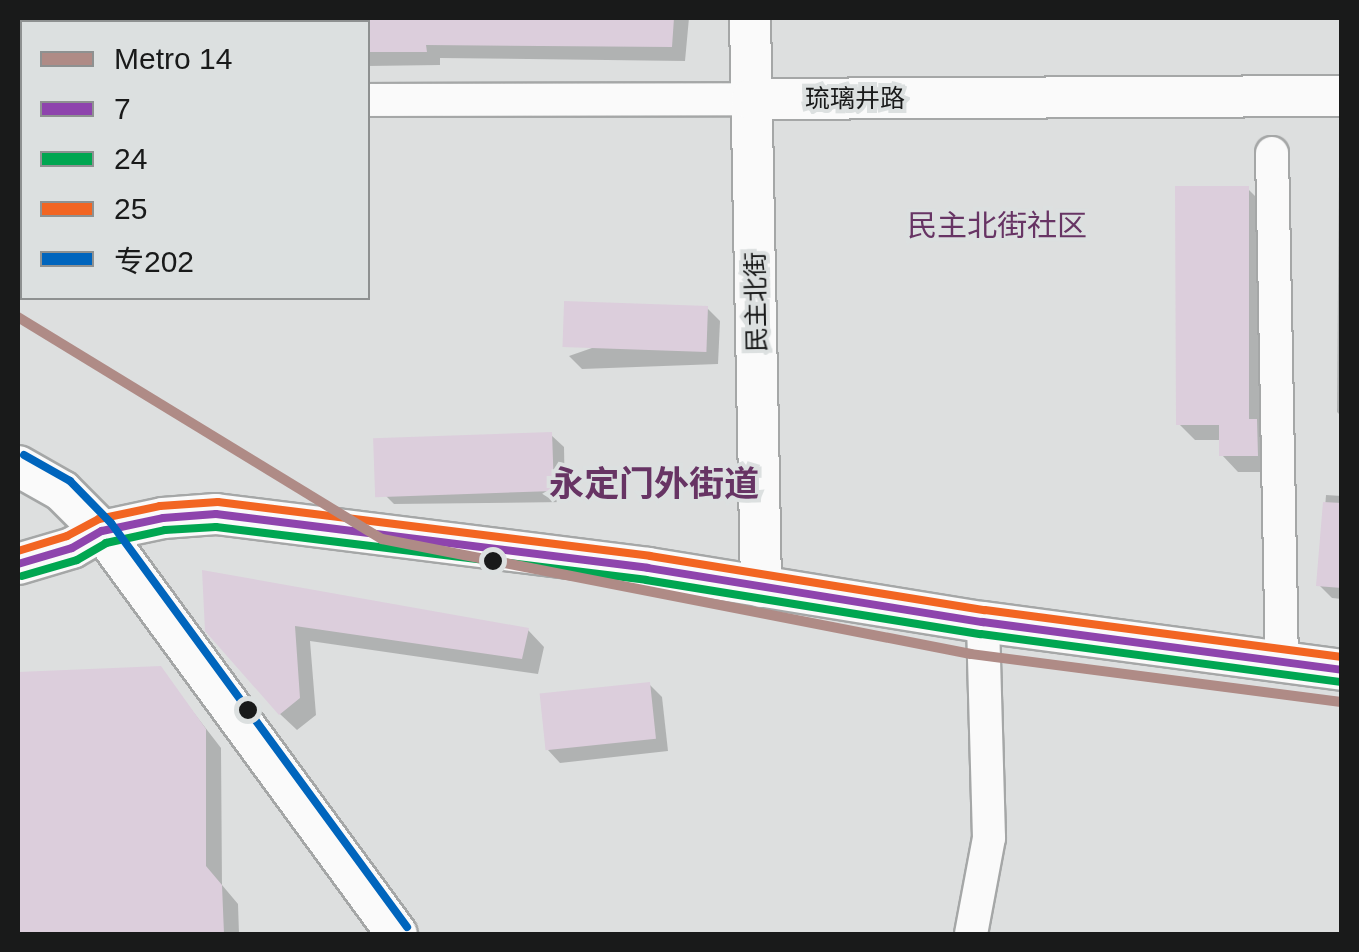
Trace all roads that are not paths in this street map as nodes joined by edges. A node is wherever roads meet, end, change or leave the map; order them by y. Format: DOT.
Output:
graph roads {
  1 [pos="750,18"];
  2 [pos="1342,96"];
  3 [pos="752,99"];
  4 [pos="370,100"];
  5 [pos="1272,152"];
  6 [pos="18,466"];
  7 [pos="102,531"];
  8 [pos="18,564"];
  9 [pos="760,587"];
  10 [pos="983,622"];
  11 [pos="1282,664"];
  12 [pos="1342,670"];
  13 [pos="397,934"];
  14 [pos="971,934"];
  1 -- 3 [label="street, 民主北街"];
  2 -- 3 [label="street, 琉璃井路"];
  3 -- 4 [label="street, 琉璃井路"];
  3 -- 9 [label="street, 民主北街"];
  5 -- 11 [label="street"];
  6 -- 7 [label="street"];
  7 -- 8 [label="street"];
  7 -- 9 [label="street"];
  7 -- 13 [label="street"];
  9 -- 10 [label="street"];
  10 -- 11 [label="street"];
  10 -- 14 [label="street"];
  11 -- 12 [label="street"];
}
